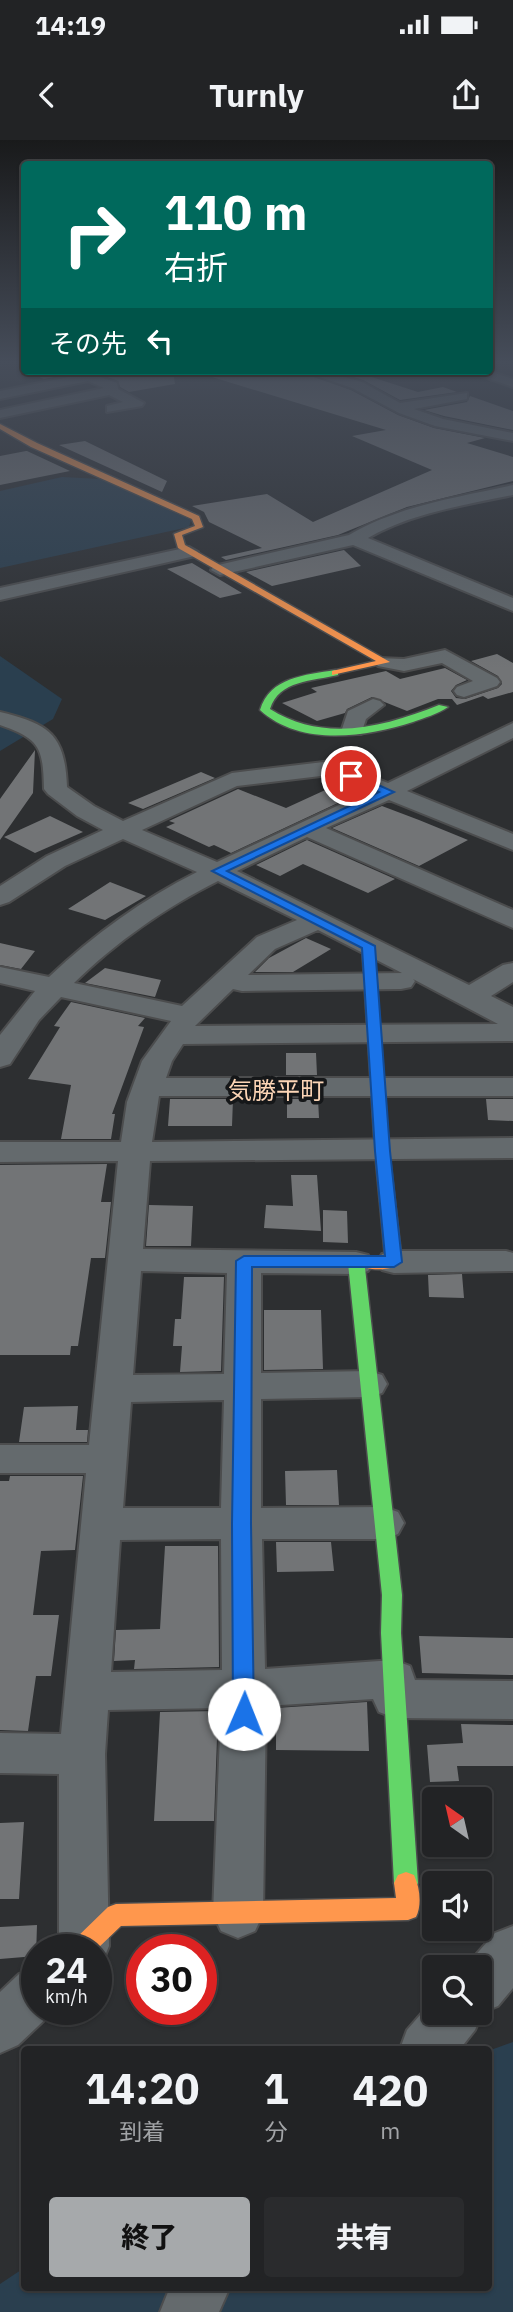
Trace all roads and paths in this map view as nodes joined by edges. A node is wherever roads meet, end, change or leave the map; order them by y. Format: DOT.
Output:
graph roads {
  1 [pos="79,465"];
  2 [pos="513,489"];
  3 [pos="355,539"];
  4 [pos="189,552"];
  5 [pos="220,570"];
  6 [pos="0,594"];
  7 [pos="513,605"];
  8 [pos="472,649"];
  9 [pos="445,656"];
  10 [pos="385,662"];
  11 [pos="464,691"];
  12 [pos="373,705"];
  13 [pos="443,707"];
  14 [pos="0,719"];
  15 [pos="353,729"];
  16 [pos="513,729"];
  17 [pos="388,792"];
  18 [pos="123,829"];
  19 [pos="309,829"];
  20 [pos="513,843"];
  21 [pos="218,871"];
  22 [pos="0,897"];
  23 [pos="317,920"];
  24 [pos="513,920"];
  25 [pos="368,946"];
  26 [pos="513,971"];
  27 [pos="0,975"];
  28 [pos="228,978"];
  29 [pos="371,981"];
  30 [pos="438,981"];
  31 [pos="55,986"];
  32 [pos="470,996"];
  33 [pos="513,1025"];
  34 [pos="182,1026"];
  35 [pos="513,1032"];
  36 [pos="374,1035"];
  37 [pos="0,1058"];
  38 [pos="148,1087"];
  39 [pos="378,1087"];
  40 [pos="513,1087"];
  41 [pos="513,1148"];
  42 [pos="135,1151"];
  43 [pos="383,1151"];
  44 [pos="0,1152"];
  45 [pos="125,1260"];
  46 [pos="244,1261"];
  47 [pos="394,1262"];
  48 [pos="506,1262"];
  49 [pos="356,1263"];
  50 [pos="369,1384"];
  51 [pos="242,1385"];
  52 [pos="113,1389"];
  53 [pos="0,1459"];
  54 [pos="107,1460"];
  55 [pos="384,1523"];
  56 [pos="101,1524"];
  57 [pos="241,1524"];
  58 [pos="244,1689"];
  59 [pos="395,1689"];
  60 [pos="86,1691"];
  61 [pos="513,1700"];
  62 [pos="0,1753"];
  63 [pos="82,1754"];
  64 [pos="238,1914"];
  65 [pos="82,1934"];
  66 [pos="96,1934"];
  67 [pos="513,1950"];
  68 [pos="492,1974"];
  69 [pos="21,2007"];
  70 [pos="446,2025"];
  71 [pos="0,2027"];
  72 [pos="429,2046"];
  73 [pos="199,2291"];
  74 [pos="189,2312"];
  1 -- 4 [label="street"];
  2 -- 3 [label="street"];
  3 -- 5 [label="street"];
  3 -- 7 [label="street"];
  4 -- 5 [label="street"];
  4 -- 6 [label="street"];
  5 -- 10 [label="street"];
  8 -- 9 [label="street"];
  9 -- 10 [label="street"];
  9 -- 11 [label="street"];
  10 -- 15 [label="street"];
  12 -- 15 [label="street"];
  13 -- 15 [label="street"];
  14 -- 18 [label="street"];
  16 -- 17 [label="street"];
  17 -- 18 [label="street"];
  17 -- 19 [label="street"];
  17 -- 20 [label="street"];
  18 -- 21 [label="street"];
  18 -- 22 [label="street"];
  19 -- 21 [label="street"];
  19 -- 24 [label="street"];
  21 -- 23 [label="street"];
  21 -- 31 [label="street"];
  23 -- 25 [label="street"];
  23 -- 28 [label="street"];
  25 -- 29 [label="street"];
  25 -- 30 [label="street"];
  26 -- 32 [label="street"];
  27 -- 31 [label="street"];
  28 -- 29 [label="street"];
  28 -- 34 [label="street"];
  29 -- 30 [label="street"];
  29 -- 36 [label="street"];
  30 -- 32 [label="street"];
  31 -- 34 [label="street"];
  31 -- 37 [label="street"];
  32 -- 33 [label="street"];
  34 -- 36 [label="street"];
  34 -- 38 [label="street"];
  35 -- 36 [label="street"];
  36 -- 39 [label="street"];
  38 -- 39 [label="street"];
  38 -- 42 [label="street"];
  39 -- 40 [label="street"];
  39 -- 43 [label="street"];
  41 -- 43 [label="street"];
  42 -- 43 [label="street"];
  42 -- 44 [label="street"];
  42 -- 45 [label="street"];
  43 -- 47 [label="street"];
  45 -- 46 [label="street"];
  45 -- 52 [label="street"];
  46 -- 49 [label="street"];
  46 -- 51 [label="street"];
  47 -- 48 [label="street"];
  47 -- 49 [label="street"];
  49 -- 50 [label="street"];
  50 -- 51 [label="street"];
  50 -- 55 [label="street"];
  51 -- 52 [label="street"];
  51 -- 57 [label="street"];
  52 -- 54 [label="street"];
  53 -- 54 [label="street"];
  54 -- 56 [label="street"];
  55 -- 57 [label="street"];
  55 -- 59 [label="street"];
  56 -- 57 [label="street"];
  56 -- 60 [label="street"];
  57 -- 58 [label="street"];
  58 -- 59 [label="street"];
  58 -- 60 [label="street"];
  58 -- 64 [label="street"];
  59 -- 61 [label="street"];
  59 -- 64 [label="street"];
  60 -- 63 [label="street"];
  62 -- 63 [label="street"];
  63 -- 65 [label="street"];
  64 -- 66 [label="street"];
  67 -- 68 [label="street"];
  69 -- 71 [label="street"];
  70 -- 72 [label="street"];
  73 -- 74 [label="street"];
}
